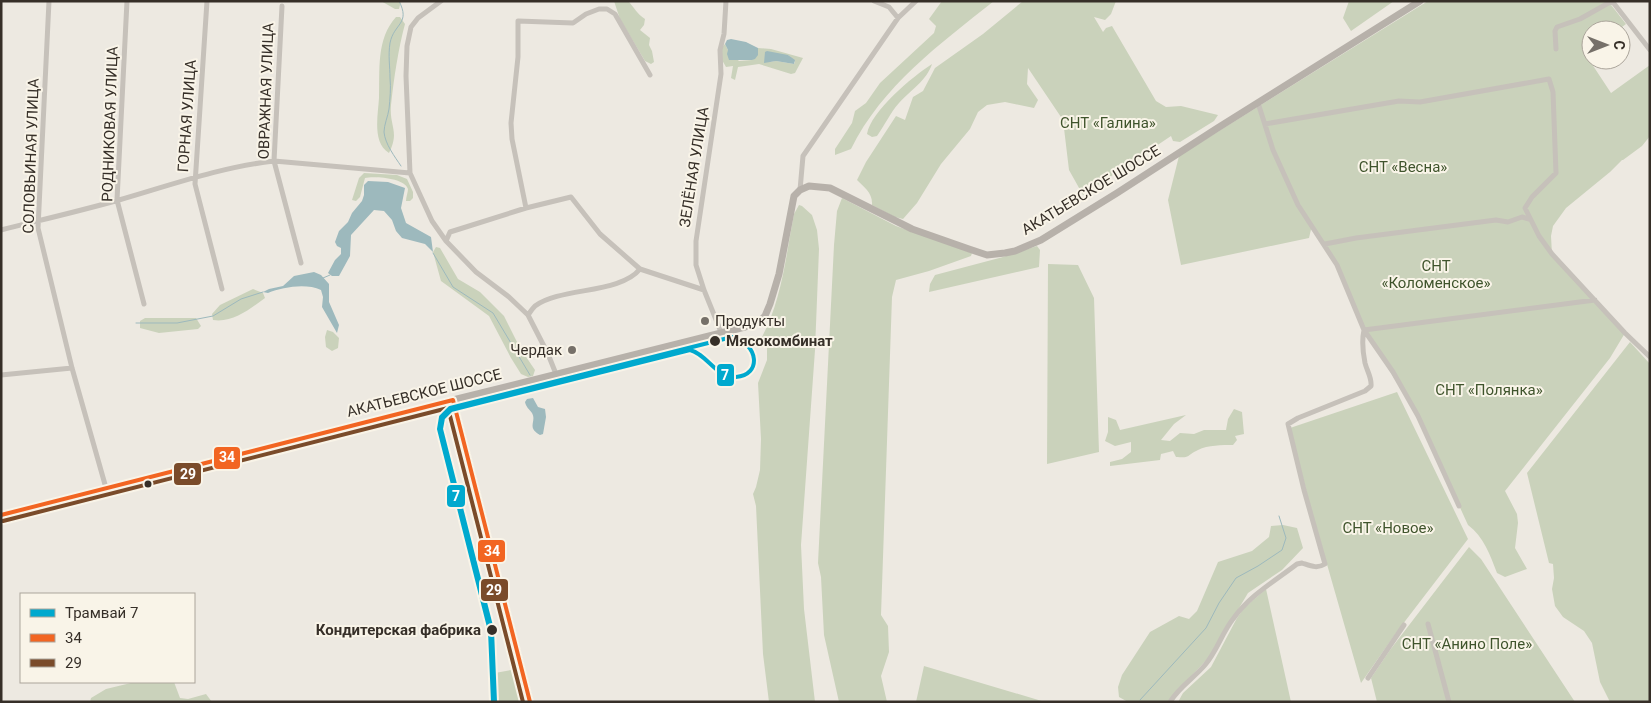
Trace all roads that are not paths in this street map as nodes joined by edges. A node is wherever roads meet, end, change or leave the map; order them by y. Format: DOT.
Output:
graph roads {
  1 [pos="49,1"];
  2 [pos="127,1"];
  3 [pos="207,1"];
  4 [pos="441,1"];
  5 [pos="726,1"];
  6 [pos="874,1"];
  7 [pos="916,1"];
  8 [pos="1420,1"];
  9 [pos="1612,1"];
  10 [pos="282,6"];
  11 [pos="898,18"];
  12 [pos="1556,49"];
  13 [pos="1650,50"];
  14 [pos="650,75"];
  15 [pos="1259,106"];
  16 [pos="1265,124"];
  17 [pos="274,161"];
  18 [pos="410,173"];
  19 [pos="196,177"];
  20 [pos="800,190"];
  21 [pos="117,200"];
  22 [pos="526,208"];
  23 [pos="1530,219"];
  24 [pos="39,221"];
  25 [pos="1,230"];
  26 [pos="446,241"];
  27 [pos="1325,244"];
  28 [pos="302,263"];
  29 [pos="640,269"];
  30 [pos="222,289"];
  31 [pos="704,290"];
  32 [pos="1595,300"];
  33 [pos="144,304"];
  34 [pos="528,315"];
  35 [pos="1364,330"];
  36 [pos="721,332"];
  37 [pos="1650,357"];
  38 [pos="72,368"];
  39 [pos="556,374"];
  40 [pos="1,375"];
  41 [pos="453,400"];
  42 [pos="106,488"];
  43 [pos="1459,506"];
  44 [pos="1,515"];
  45 [pos="1428,624"];
  46 [pos="1404,625"];
  47 [pos="1368,678"];
  48 [pos="530,702"];
  49 [pos="1170,702"];
  50 [pos="1449,702"];
  1 -- 24 [label="street, СОЛОВЬИНАЯ УЛИЦА"];
  2 -- 21 [label="street, РОДНИКОВАЯ УЛИЦА"];
  3 -- 19 [label="street, ГОРНАЯ УЛИЦА"];
  4 -- 18 [label="street"];
  5 -- 31 [label="street, ЗЕЛЁНАЯ УЛИЦА"];
  6 -- 11 [label="street"];
  7 -- 11 [label="street"];
  8 -- 20 [label="main road, АКАТЬЕВСКОЕ ШОССЕ"];
  9 -- 12 [label="street"];
  9 -- 13 [label="street"];
  10 -- 17 [label="street, ОВРАЖНАЯ УЛИЦА"];
  11 -- 20 [label="street"];
  14 -- 22 [label="street"];
  15 -- 16 [label="street"];
  16 -- 23 [label="street"];
  16 -- 27 [label="street"];
  17 -- 18 [label="street"];
  17 -- 19 [label="street"];
  17 -- 28 [label="street, ОВРАЖНАЯ УЛИЦА"];
  18 -- 26 [label="street"];
  19 -- 21 [label="street"];
  19 -- 30 [label="street, ГОРНАЯ УЛИЦА"];
  20 -- 36 [label="main road, АКАТЬЕВСКОЕ ШОССЕ"];
  21 -- 24 [label="street"];
  21 -- 33 [label="street, РОДНИКОВАЯ УЛИЦА"];
  22 -- 26 [label="street"];
  22 -- 29 [label="street"];
  23 -- 27 [label="street"];
  23 -- 32 [label="street"];
  24 -- 25 [label="street"];
  24 -- 38 [label="street, СОЛОВЬИНАЯ УЛИЦА"];
  26 -- 34 [label="street"];
  27 -- 35 [label="street"];
  29 -- 31 [label="street"];
  29 -- 34 [label="street"];
  31 -- 36 [label="street, ЗЕЛЁНАЯ УЛИЦА"];
  32 -- 35 [label="street"];
  32 -- 37 [label="street"];
  34 -- 39 [label="street"];
  35 -- 43 [label="street"];
  35 -- 49 [label="street"];
  36 -- 39 [label="main road, АКАТЬЕВСКОЕ ШОССЕ"];
  38 -- 40 [label="street"];
  38 -- 42 [label="street, СОЛОВЬИНАЯ УЛИЦА"];
  39 -- 41 [label="main road, АКАТЬЕВСКОЕ ШОССЕ"];
  41 -- 42 [label="street, АКАТЬЕВСКОЕ ШОССЕ"];
  41 -- 48 [label="main road"];
  42 -- 44 [label="street, АКАТЬЕВСКОЕ ШОССЕ"];
  45 -- 50 [label="street"];
  46 -- 47 [label="street"];
}
